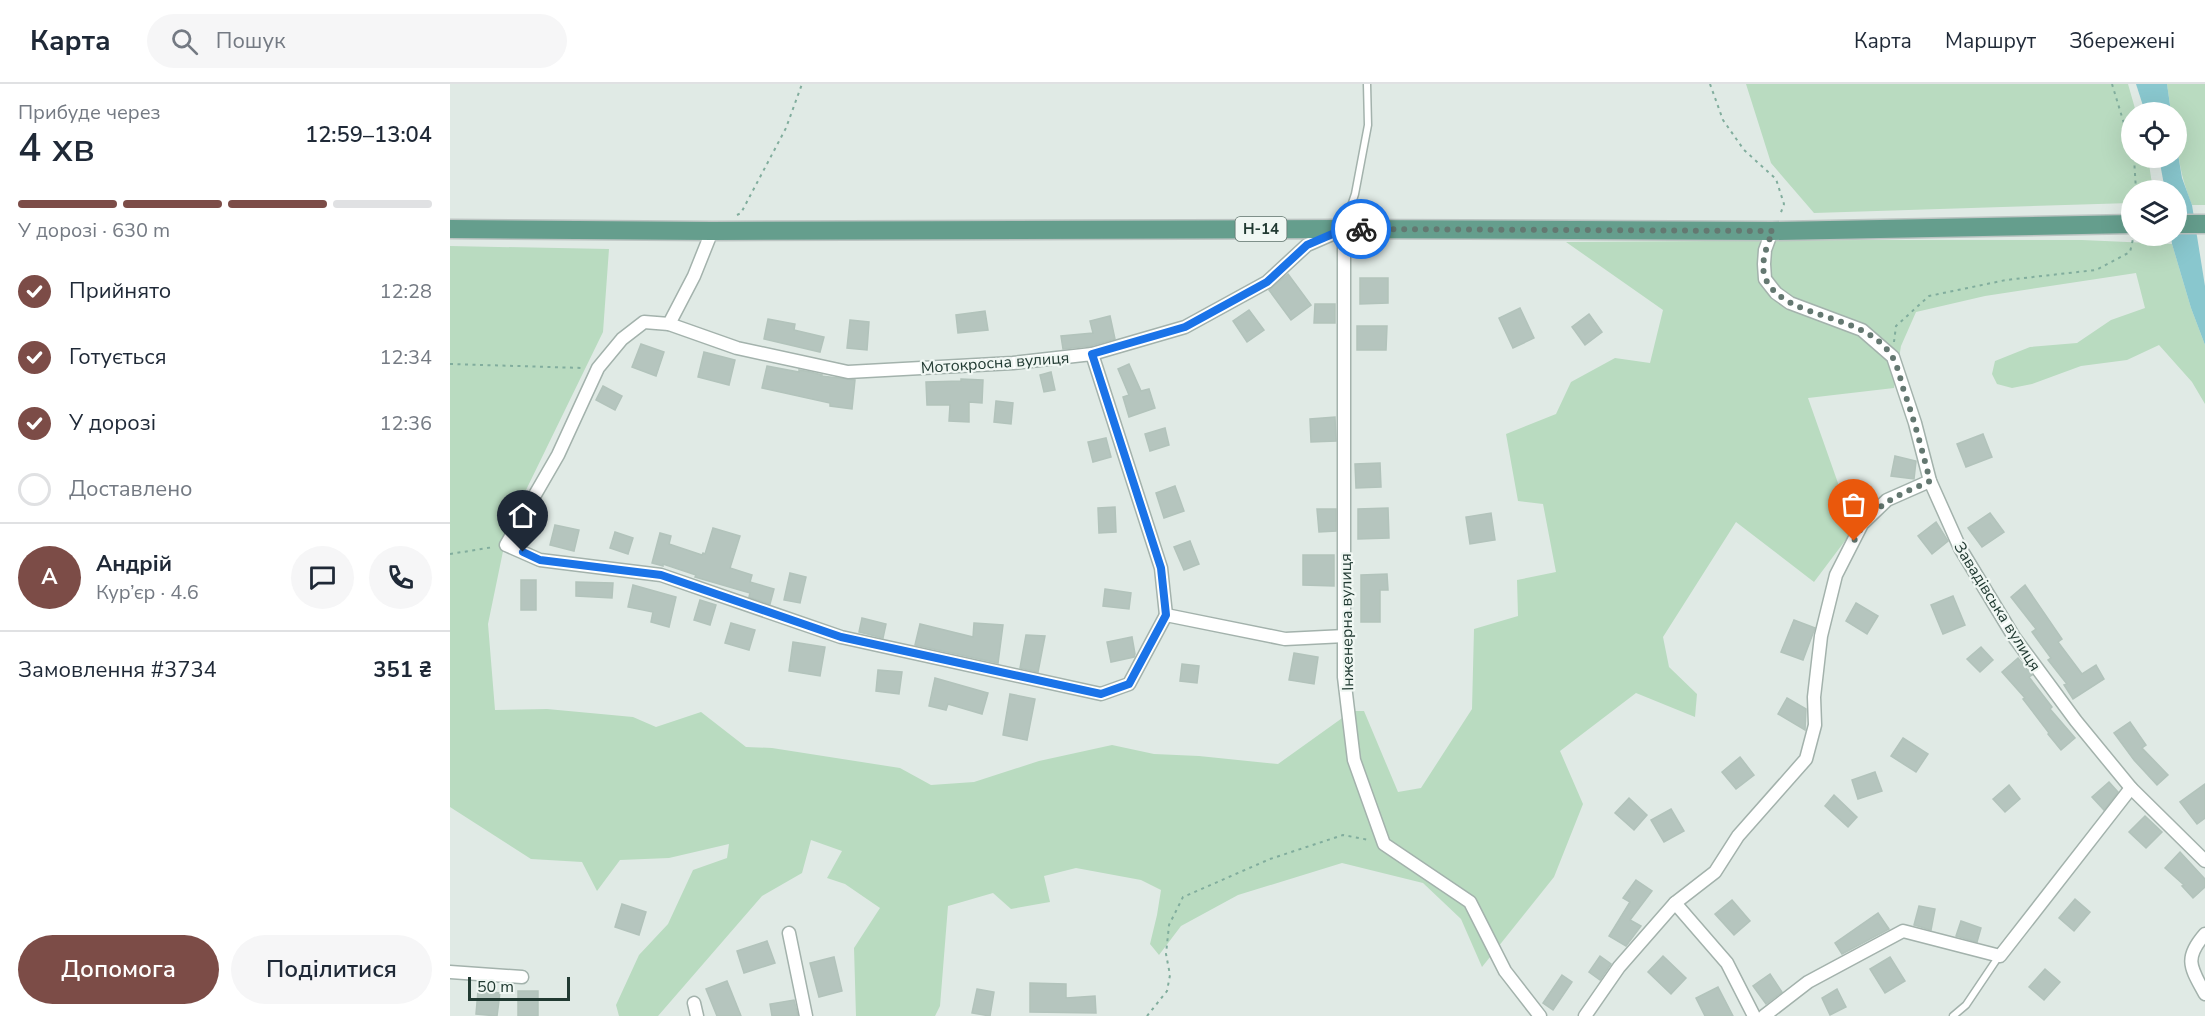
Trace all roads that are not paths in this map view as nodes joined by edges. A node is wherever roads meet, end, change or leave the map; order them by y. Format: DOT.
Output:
graph roads {
  1 [pos="1367,84"];
  2 [pos="2121,224"];
  3 [pos="2187,224"];
  4 [pos="2205,224"];
  5 [pos="450,229"];
  6 [pos="1344,229"];
  7 [pos="712,231"];
  8 [pos="1773,231"];
  9 [pos="669,324"];
  10 [pos="1092,354"];
  11 [pos="1930,481"];
  12 [pos="1166,615"];
  13 [pos="1345,636"];
  14 [pos="2131,788"];
  15 [pos="2205,861"];
  16 [pos="1675,903"];
  17 [pos="789,933"];
  18 [pos="2205,934"];
  19 [pos="2000,956"];
  20 [pos="450,972"];
  21 [pos="522,977"];
  22 [pos="2205,994"];
  23 [pos="694,1003"];
  24 [pos="697,1016"];
  25 [pos="806,1016"];
  26 [pos="1540,1016"];
  27 [pos="1585,1016"];
  28 [pos="1754,1016"];
  29 [pos="1764,1016"];
  30 [pos="1953,1016"];
  1 -- 6 [label="lane"];
  2 -- 8 [label="main road, Н-14"];
  3 -- 4 [label="main road"];
  5 -- 7 [label="main road, Н-14"];
  6 -- 7 [label="main road, Н-14"];
  6 -- 8 [label="main road, Н-14"];
  6 -- 10 [label="street"];
  6 -- 13 [label="street, Інженерна вулиця"];
  7 -- 9 [label="street"];
  8 -- 11 [label="street, Завадівська вулиця"];
  9 -- 10 [label="street, Мотокросна вулиця"];
  9 -- 12 [label="street"];
  10 -- 12 [label="street, Мотокросна вулиця"];
  11 -- 14 [label="street, Завадівська вулиця"];
  11 -- 16 [label="street"];
  12 -- 13 [label="street"];
  13 -- 26 [label="street, Інженерна вулиця"];
  14 -- 15 [label="street, Завадівська вулиця"];
  14 -- 19 [label="street"];
  16 -- 27 [label="street"];
  16 -- 28 [label="street"];
  17 -- 25 [label="street"];
  18 -- 22 [label="street"];
  19 -- 29 [label="street"];
  19 -- 30 [label="lane"];
  20 -- 21 [label="street"];
  23 -- 24 [label="street"];
}
